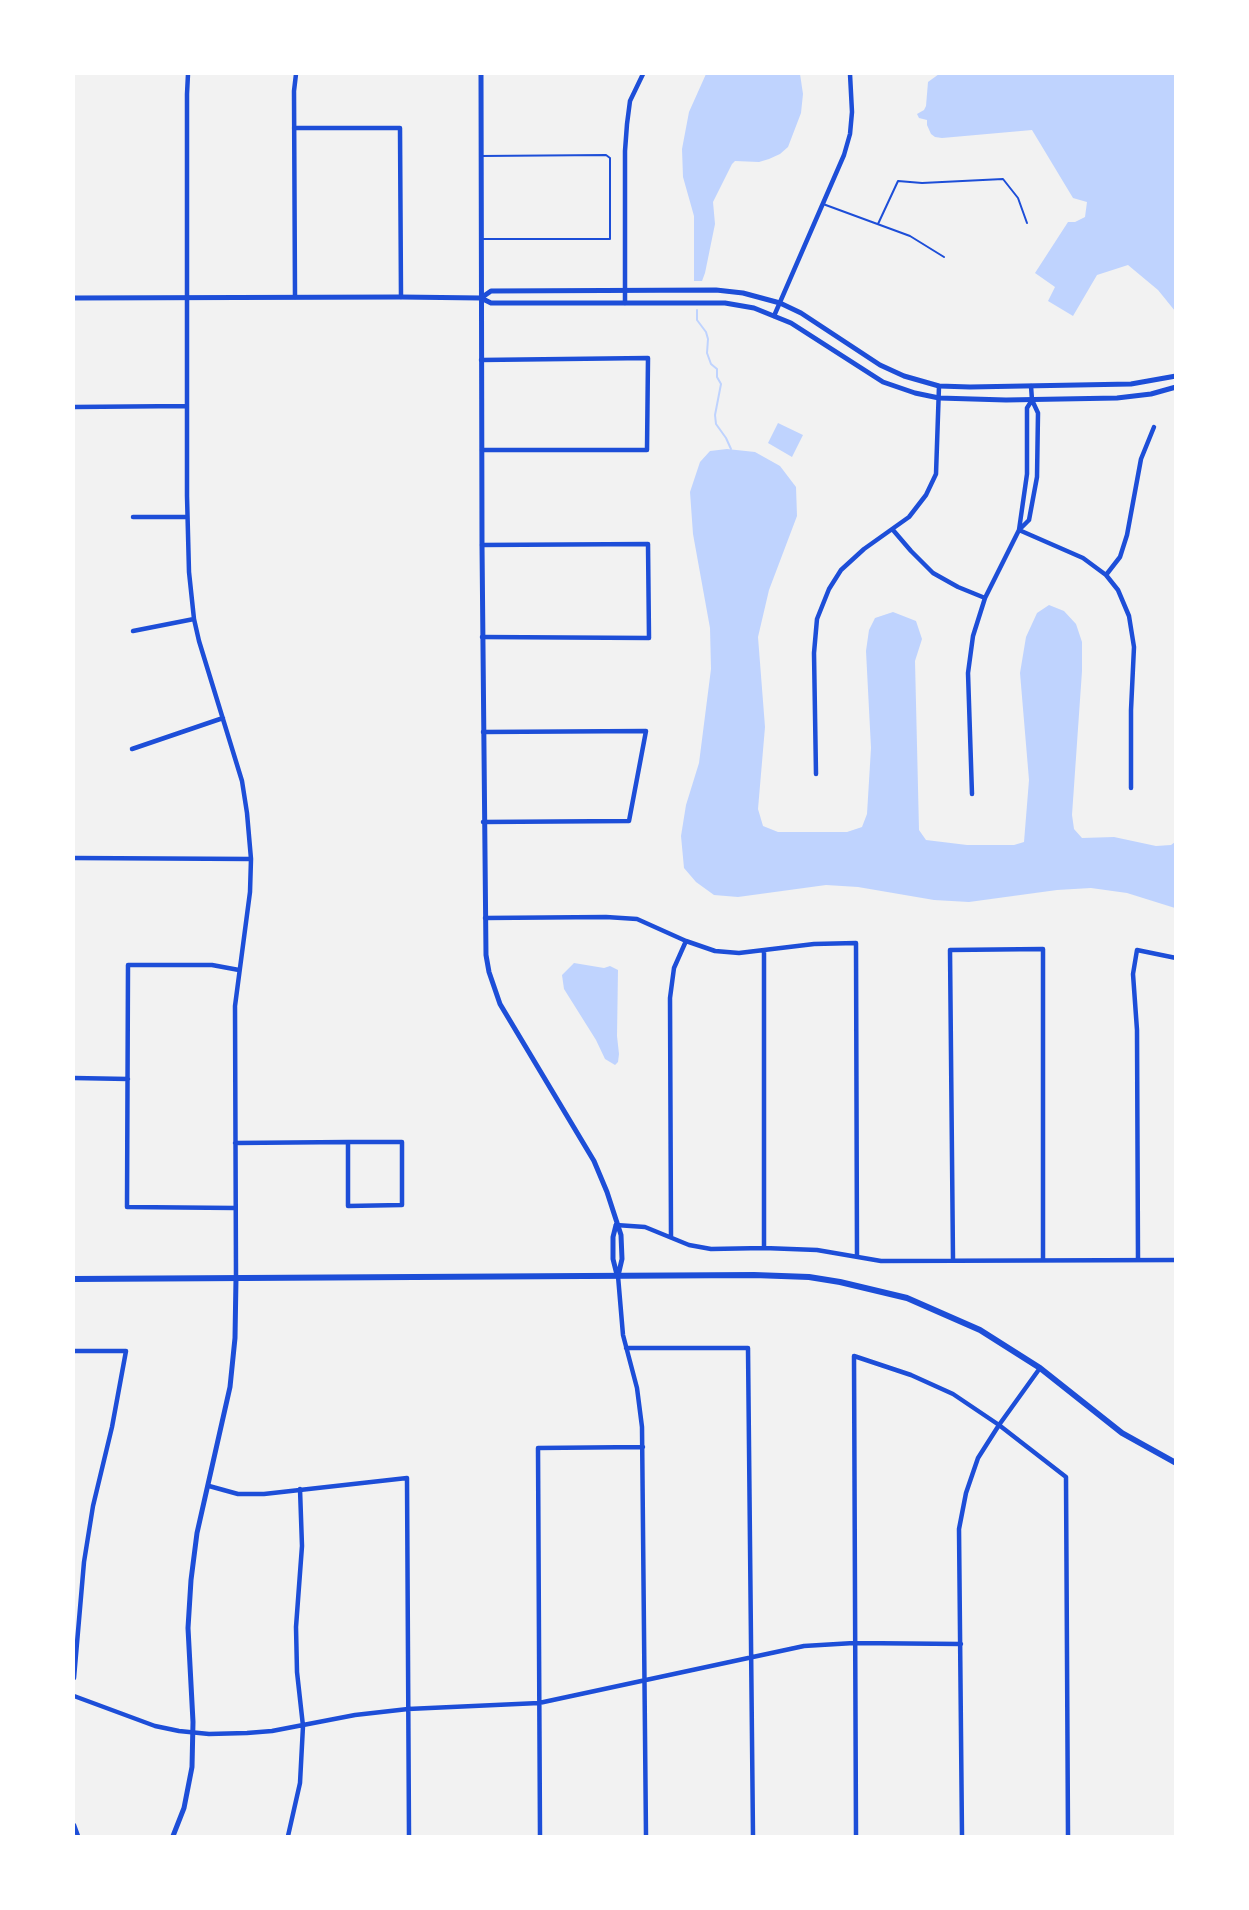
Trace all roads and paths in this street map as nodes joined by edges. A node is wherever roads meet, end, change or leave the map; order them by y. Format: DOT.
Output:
graph roads {
  1 [pos="188,74"];
  2 [pos="296,74"];
  3 [pos="481,74"];
  4 [pos="643,74"];
  5 [pos="849,74"];
  6 [pos="294,128"];
  7 [pos="481,156"];
  8 [pos="823,204"];
  9 [pos="1027,223"];
  10 [pos="878,224"];
  11 [pos="481,239"];
  12 [pos="944,257"];
  13 [pos="625,290"];
  14 [pos="295,297"];
  15 [pos="401,297"];
  16 [pos="74,298"];
  17 [pos="188,298"];
  18 [pos="481,298"];
  19 [pos="625,303"];
  20 [pos="780,303"];
  21 [pos="774,316"];
  22 [pos="837,337"];
  23 [pos="830,348"];
  24 [pos="481,360"];
  25 [pos="1176,376"];
  26 [pos="939,386"];
  27 [pos="1031,386"];
  28 [pos="1176,387"];
  29 [pos="939,398"];
  30 [pos="1032,400"];
  31 [pos="187,406"];
  32 [pos="74,407"];
  33 [pos="1154,427"];
  34 [pos="482,450"];
  35 [pos="133,517"];
  36 [pos="187,517"];
  37 [pos="893,530"];
  38 [pos="1019,530"];
  39 [pos="482,546"];
  40 [pos="1106,574"];
  41 [pos="985,598"];
  42 [pos="194,619"];
  43 [pos="133,631"];
  44 [pos="482,637"];
  45 [pos="223,718"];
  46 [pos="483,732"];
  47 [pos="132,749"];
  48 [pos="816,774"];
  49 [pos="1131,788"];
  50 [pos="972,794"];
  51 [pos="483,822"];
  52 [pos="74,858"];
  53 [pos="251,859"];
  54 [pos="485,918"];
  55 [pos="686,941"];
  56 [pos="764,951"];
  57 [pos="1176,958"];
  58 [pos="239,970"];
  59 [pos="74,1078"];
  60 [pos="128,1079"];
  61 [pos="348,1142"];
  62 [pos="235,1143"];
  63 [pos="235,1208"];
  64 [pos="616,1225"];
  65 [pos="671,1237"];
  66 [pos="764,1248"];
  67 [pos="857,1257"];
  68 [pos="952,1260"];
  69 [pos="1043,1260"];
  70 [pos="1138,1260"];
  71 [pos="1176,1260"];
  72 [pos="618,1276"];
  73 [pos="236,1278"];
  74 [pos="74,1280"];
  75 [pos="626,1348"];
  76 [pos="74,1351"];
  77 [pos="1041,1368"];
  78 [pos="999,1425"];
  79 [pos="643,1447"];
  80 [pos="1176,1463"];
  81 [pos="208,1486"];
  82 [pos="300,1489"];
  83 [pos="854,1643"];
  84 [pos="961,1644"];
  85 [pos="751,1657"];
  86 [pos="74,1678"];
  87 [pos="646,1681"];
  88 [pos="74,1696"];
  89 [pos="539,1703"];
  90 [pos="408,1709"];
  91 [pos="303,1726"];
  92 [pos="193,1732"];
  93 [pos="74,1825"];
  94 [pos="78,1836"];
  95 [pos="174,1836"];
  96 [pos="288,1836"];
  97 [pos="409,1836"];
  98 [pos="540,1836"];
  99 [pos="646,1836"];
  100 [pos="753,1836"];
  101 [pos="856,1836"];
  102 [pos="962,1836"];
  103 [pos="1068,1836"];
  1 -- 17 [label="street"];
  2 -- 6 [label="street"];
  3 -- 7 [label="street"];
  4 -- 13 [label="street"];
  5 -- 8 [label="street"];
  6 -- 14 [label="street"];
  6 -- 15 [label="street"];
  7 -- 11 [label="street"];
  7 -- 11 [label="lane"];
  8 -- 10 [label="lane"];
  8 -- 20 [label="street"];
  9 -- 10 [label="lane"];
  10 -- 12 [label="lane"];
  11 -- 18 [label="street"];
  13 -- 18 [label="street"];
  13 -- 19 [label="street"];
  13 -- 20 [label="street"];
  14 -- 15 [label="street"];
  14 -- 17 [label="street"];
  15 -- 18 [label="street"];
  16 -- 17 [label="street"];
  17 -- 31 [label="street"];
  18 -- 19 [label="street"];
  18 -- 24 [label="street"];
  19 -- 21 [label="street"];
  20 -- 21 [label="street"];
  20 -- 22 [label="street"];
  21 -- 23 [label="street"];
  22 -- 23 [label="street"];
  22 -- 26 [label="street"];
  23 -- 29 [label="street"];
  24 -- 34 [label="street"];
  24 -- 34 [label="street"];
  25 -- 27 [label="street"];
  26 -- 27 [label="street"];
  26 -- 29 [label="street"];
  27 -- 30 [label="street"];
  28 -- 30 [label="street"];
  29 -- 30 [label="street"];
  29 -- 37 [label="street"];
  30 -- 38 [label="street"];
  30 -- 38 [label="street"];
  31 -- 32 [label="street"];
  31 -- 36 [label="street"];
  33 -- 40 [label="street"];
  34 -- 39 [label="street"];
  35 -- 36 [label="street"];
  36 -- 42 [label="street"];
  37 -- 41 [label="street"];
  37 -- 48 [label="street"];
  38 -- 40 [label="street"];
  38 -- 41 [label="street"];
  39 -- 44 [label="street"];
  39 -- 44 [label="street"];
  40 -- 49 [label="street"];
  41 -- 50 [label="street"];
  42 -- 43 [label="street"];
  42 -- 45 [label="street"];
  44 -- 46 [label="street"];
  45 -- 47 [label="street"];
  45 -- 53 [label="street"];
  46 -- 51 [label="street"];
  46 -- 51 [label="street"];
  51 -- 54 [label="street"];
  52 -- 53 [label="street"];
  53 -- 58 [label="street"];
  54 -- 55 [label="street"];
  54 -- 64 [label="street"];
  55 -- 56 [label="street"];
  55 -- 65 [label="street"];
  56 -- 66 [label="street"];
  56 -- 67 [label="street"];
  57 -- 70 [label="street"];
  58 -- 60 [label="street"];
  58 -- 62 [label="street"];
  59 -- 60 [label="street"];
  60 -- 63 [label="street"];
  61 -- 61 [label="street"];
  61 -- 62 [label="street"];
  62 -- 63 [label="street"];
  63 -- 73 [label="street"];
  64 -- 65 [label="street"];
  64 -- 72 [label="street"];
  65 -- 66 [label="street"];
  66 -- 67 [label="street"];
  67 -- 68 [label="street"];
  68 -- 69 [label="street"];
  68 -- 69 [label="street"];
  69 -- 70 [label="street"];
  70 -- 71 [label="street"];
  72 -- 73 [label="main road"];
  72 -- 75 [label="street"];
  72 -- 77 [label="main road"];
  73 -- 74 [label="main road"];
  73 -- 81 [label="street"];
  75 -- 79 [label="street"];
  75 -- 85 [label="street"];
  76 -- 86 [label="street"];
  77 -- 78 [label="street"];
  77 -- 80 [label="main road"];
  78 -- 83 [label="street"];
  78 -- 84 [label="street"];
  78 -- 103 [label="street"];
  79 -- 87 [label="street"];
  79 -- 89 [label="street"];
  81 -- 82 [label="street"];
  81 -- 92 [label="street"];
  82 -- 90 [label="street"];
  82 -- 91 [label="street"];
  83 -- 84 [label="street"];
  83 -- 85 [label="street"];
  83 -- 101 [label="street"];
  84 -- 102 [label="street"];
  85 -- 87 [label="street"];
  85 -- 100 [label="street"];
  87 -- 89 [label="street"];
  87 -- 99 [label="street"];
  88 -- 92 [label="street"];
  89 -- 90 [label="street"];
  89 -- 98 [label="street"];
  90 -- 91 [label="street"];
  90 -- 97 [label="street"];
  91 -- 92 [label="street"];
  91 -- 96 [label="street"];
  92 -- 95 [label="street"];
  93 -- 94 [label="street"];
}
